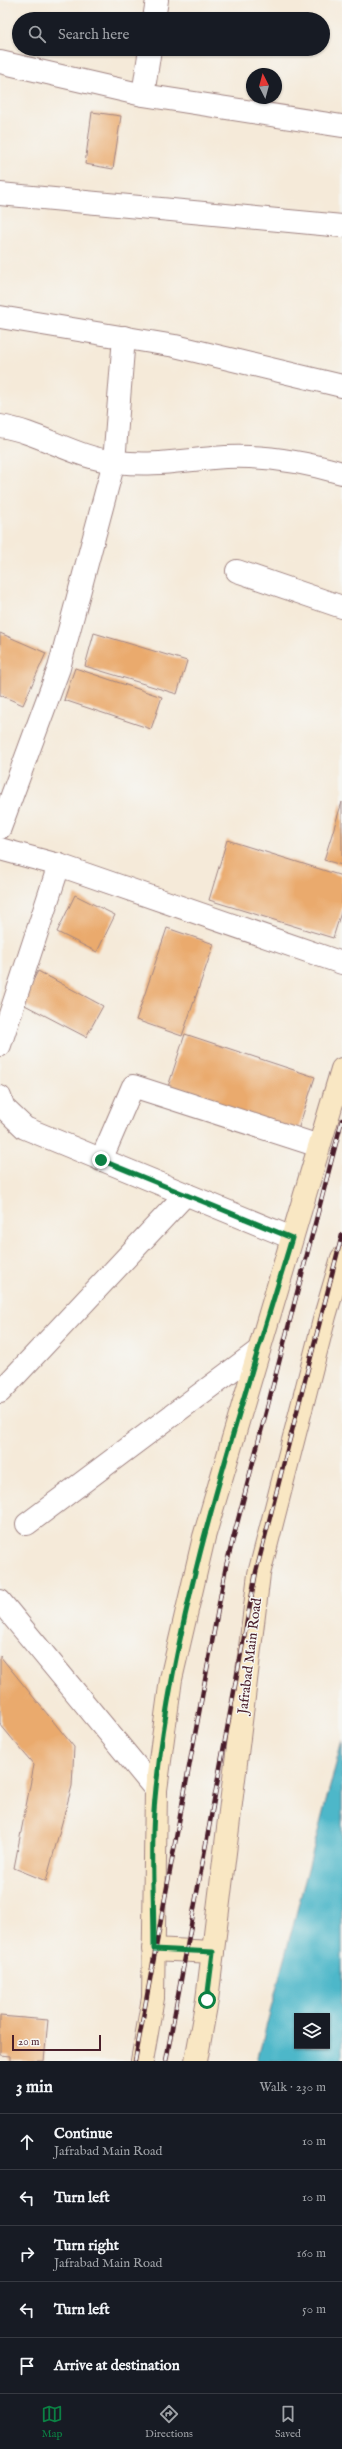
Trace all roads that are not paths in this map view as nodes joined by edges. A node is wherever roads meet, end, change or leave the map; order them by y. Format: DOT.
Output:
graph roads {
  1 [pos="157,0"];
  2 [pos="155,12"];
  3 [pos="149,56"];
  4 [pos="0,62"];
  5 [pos="143,95"];
  6 [pos="342,126"];
  7 [pos="0,194"];
  8 [pos="342,226"];
  9 [pos="0,317"];
  10 [pos="124,337"];
  11 [pos="342,386"];
  12 [pos="0,426"];
  13 [pos="114,462"];
  14 [pos="342,473"];
  15 [pos="237,571"];
  16 [pos="342,607"];
  17 [pos="0,828"];
  18 [pos="0,850"];
  19 [pos="59,865"];
  20 [pos="342,963"];
  21 [pos="0,1045"];
  22 [pos="342,1069"];
  23 [pos="0,1097"];
  24 [pos="319,1146"];
  25 [pos="101,1160"];
  26 [pos="186,1194"];
  27 [pos="292,1238"];
  28 [pos="342,1258"];
  29 [pos="259,1350"];
  30 [pos="0,1392"];
  31 [pos="27,1524"];
  32 [pos="0,1601"];
  33 [pos="156,1790"];
  34 [pos="154,1949"];
  35 [pos="213,1952"];
  36 [pos="142,2061"];
  37 [pos="196,2061"];
  1 -- 2 [label="street"];
  3 -- 5 [label="street"];
  4 -- 5 [label="street"];
  5 -- 6 [label="street"];
  7 -- 8 [label="street"];
  9 -- 10 [label="street"];
  10 -- 11 [label="street"];
  10 -- 13 [label="street"];
  12 -- 13 [label="street"];
  13 -- 14 [label="street"];
  13 -- 17 [label="street"];
  15 -- 16 [label="street"];
  18 -- 19 [label="street"];
  19 -- 20 [label="street"];
  19 -- 21 [label="street"];
  22 -- 24 [label="main road"];
  23 -- 25 [label="street"];
  24 -- 25 [label="street"];
  24 -- 27 [label="main road"];
  25 -- 26 [label="street"];
  26 -- 27 [label="street"];
  26 -- 30 [label="street"];
  27 -- 29 [label="main road"];
  28 -- 35 [label="main road, Jafrabad Main Road"];
  29 -- 31 [label="street"];
  29 -- 33 [label="main road"];
  32 -- 33 [label="street"];
  33 -- 34 [label="main road"];
  34 -- 35 [label="main road"];
  34 -- 36 [label="main road"];
  35 -- 37 [label="main road, Jafrabad Main Road"];
}
